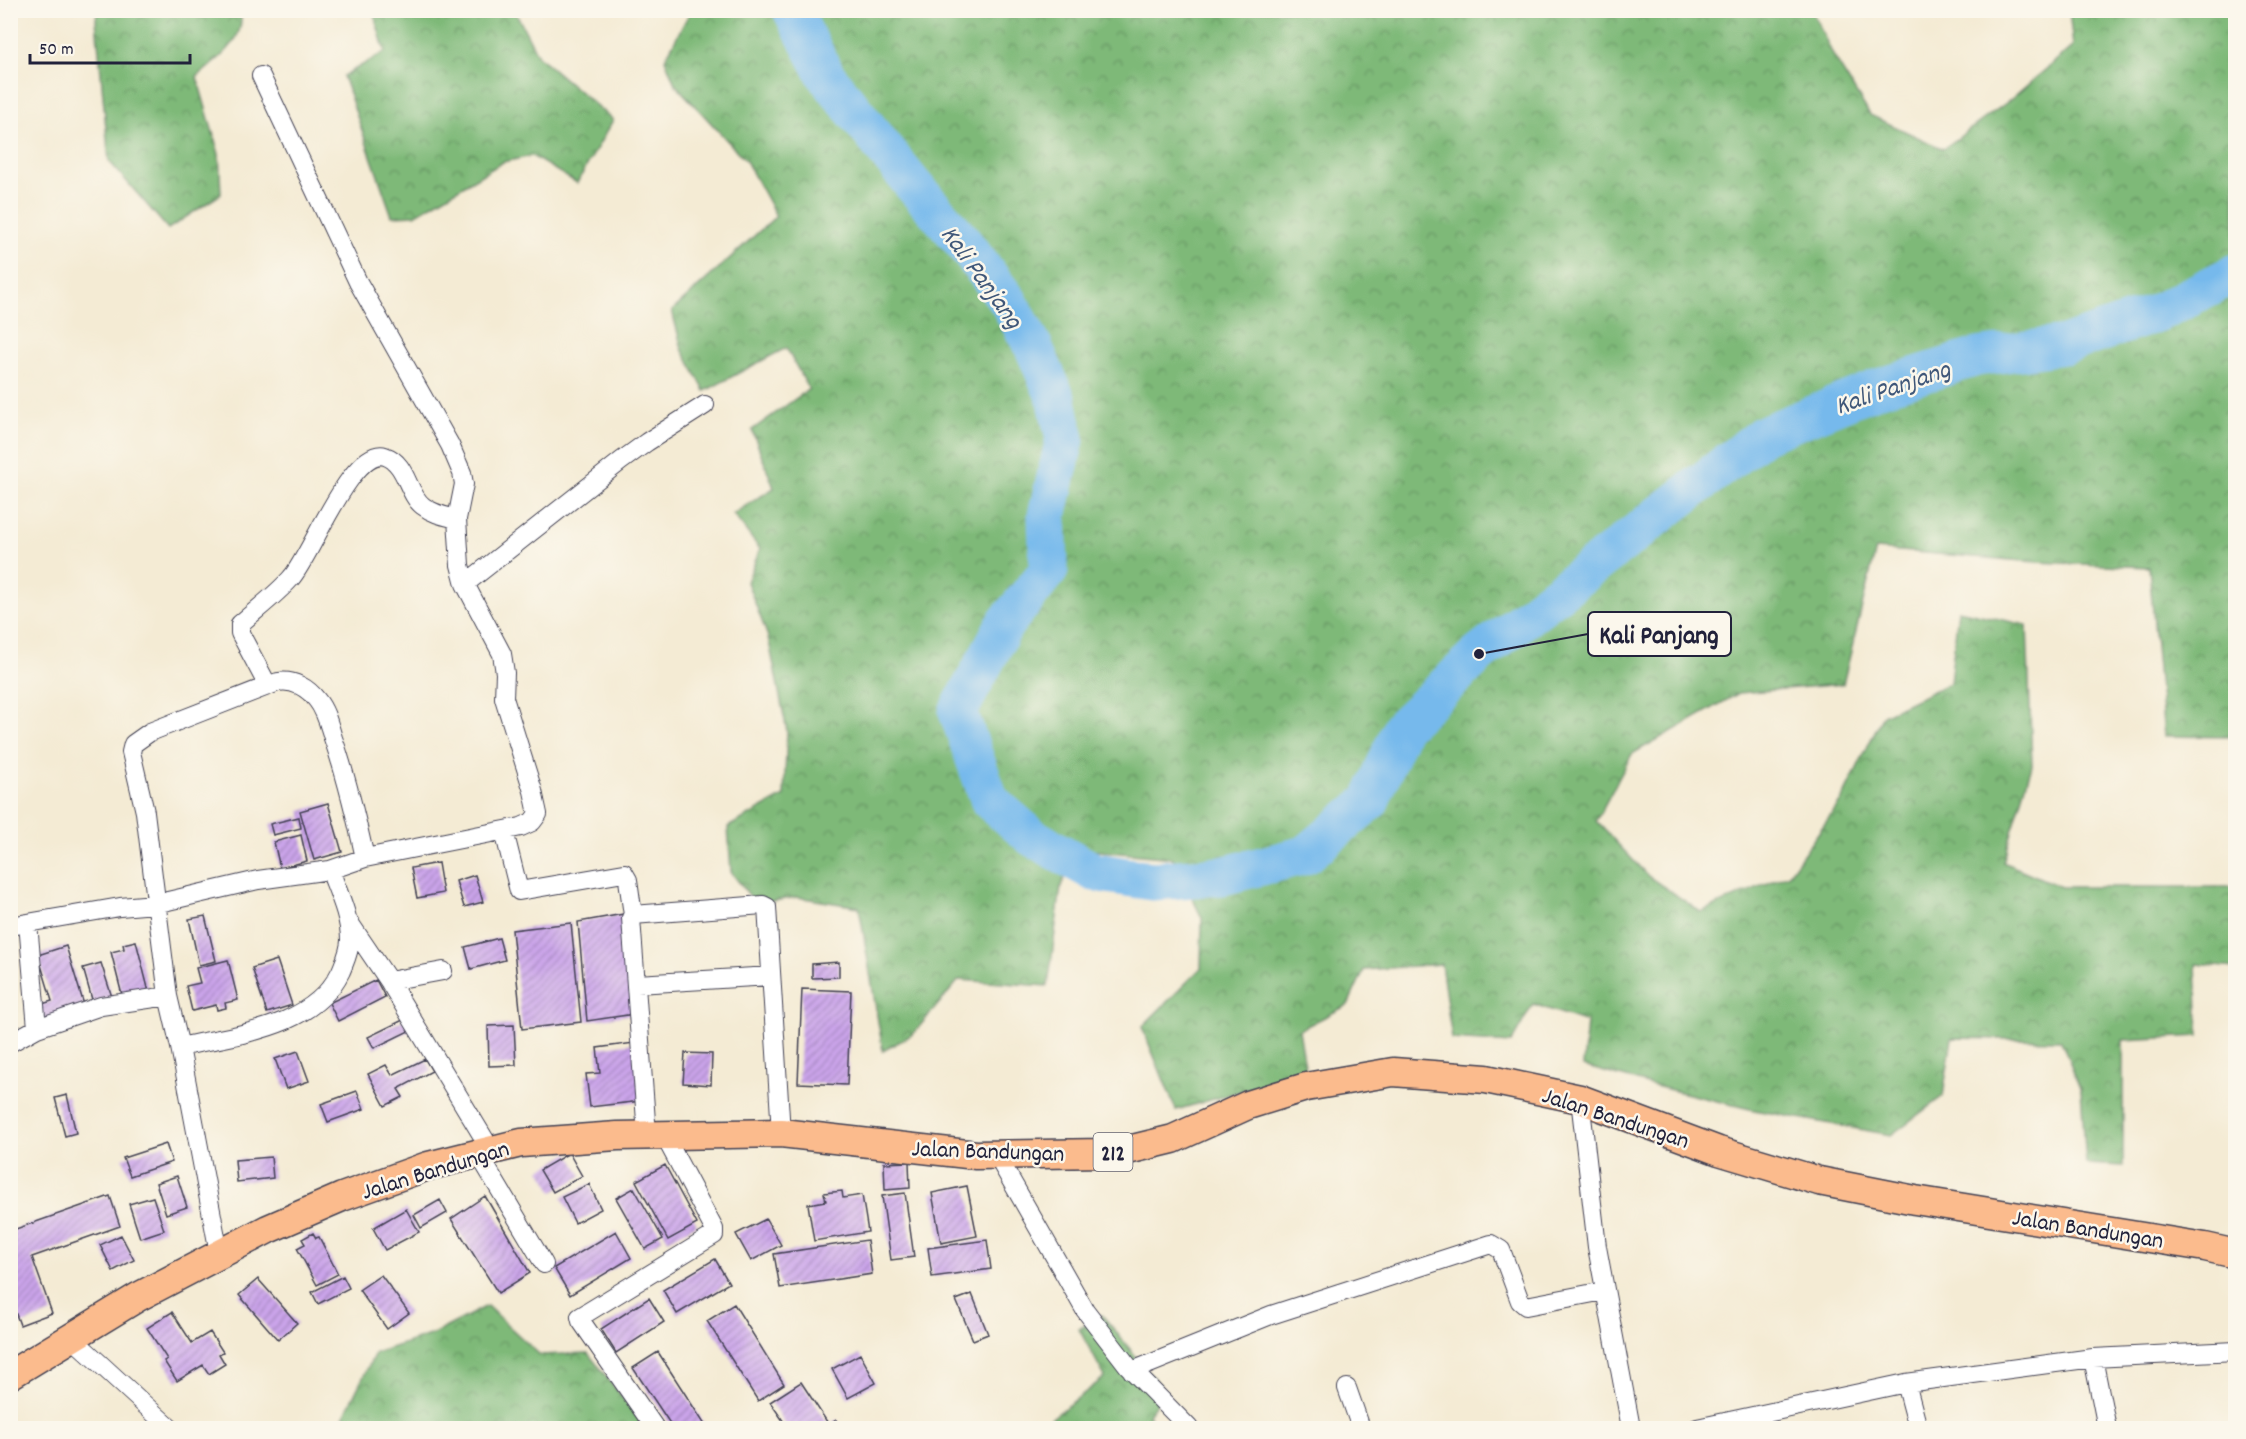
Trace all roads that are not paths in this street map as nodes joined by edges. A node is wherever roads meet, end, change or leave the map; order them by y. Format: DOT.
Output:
graph roads {
  1 [pos="261,76"];
  2 [pos="705,405"];
  3 [pos="457,519"];
  4 [pos="465,584"];
  5 [pos="268,686"];
  6 [pos="504,831"];
  7 [pos="365,858"];
  8 [pos="330,870"];
  9 [pos="155,904"];
  10 [pos="633,915"];
  11 [pos="348,920"];
  12 [pos="19,924"];
  13 [pos="443,971"];
  14 [pos="771,975"];
  15 [pos="389,981"];
  16 [pos="637,984"];
  17 [pos="168,996"];
  18 [pos="37,1028"];
  19 [pos="10,1043"];
  20 [pos="180,1047"];
  21 [pos="1580,1099"];
  22 [pos="781,1133"];
  23 [pos="656,1135"];
  24 [pos="484,1151"];
  25 [pos="976,1155"];
  26 [pos="219,1254"];
  27 [pos="2235,1254"];
  28 [pos="544,1264"];
  29 [pos="1604,1291"];
  30 [pos="72,1338"];
  31 [pos="2235,1351"];
  32 [pos="2093,1358"];
  33 [pos="1132,1371"];
  34 [pos="10,1375"];
  35 [pos="1906,1383"];
  36 [pos="1347,1388"];
  37 [pos="1757,1422"];
  38 [pos="170,1428"];
  39 [pos="655,1428"];
  40 [pos="1189,1428"];
  41 [pos="1361,1428"];
  42 [pos="1631,1428"];
  43 [pos="1697,1428"];
  44 [pos="1918,1428"];
  45 [pos="2107,1428"];
  1 -- 3 [label="street"];
  2 -- 4 [label="street"];
  3 -- 4 [label="street"];
  3 -- 5 [label="street"];
  4 -- 6 [label="street"];
  5 -- 7 [label="street"];
  5 -- 9 [label="street"];
  6 -- 7 [label="street"];
  6 -- 10 [label="street"];
  7 -- 8 [label="street"];
  8 -- 9 [label="street"];
  8 -- 11 [label="street"];
  9 -- 12 [label="street"];
  9 -- 17 [label="street"];
  10 -- 14 [label="street"];
  10 -- 16 [label="street"];
  11 -- 15 [label="street"];
  11 -- 20 [label="street"];
  12 -- 18 [label="street"];
  13 -- 15 [label="street"];
  14 -- 16 [label="street"];
  14 -- 22 [label="street"];
  15 -- 24 [label="street"];
  16 -- 23 [label="street"];
  17 -- 18 [label="street"];
  17 -- 20 [label="street"];
  18 -- 19 [label="street"];
  20 -- 26 [label="street"];
  21 -- 25 [label="main road, Jalan Bandungan / 212"];
  21 -- 27 [label="main road, Jalan Bandungan / 212"];
  21 -- 29 [label="street"];
  22 -- 23 [label="main road, Jalan Bandungan / 212"];
  22 -- 25 [label="main road, Jalan Bandungan / 212"];
  23 -- 24 [label="main road, Jalan Bandungan / 212"];
  23 -- 39 [label="street"];
  24 -- 26 [label="main road, Jalan Bandungan / 212"];
  24 -- 28 [label="street"];
  25 -- 33 [label="street"];
  26 -- 30 [label="main road, Jalan Bandungan / 212"];
  29 -- 33 [label="street"];
  29 -- 42 [label="street"];
  30 -- 34 [label="main road, Jalan Bandungan / 212"];
  30 -- 38 [label="street"];
  31 -- 32 [label="street"];
  32 -- 35 [label="street"];
  32 -- 45 [label="street"];
  33 -- 40 [label="street"];
  35 -- 37 [label="street"];
  35 -- 44 [label="street"];
  36 -- 41 [label="street"];
  37 -- 43 [label="street"];
}
